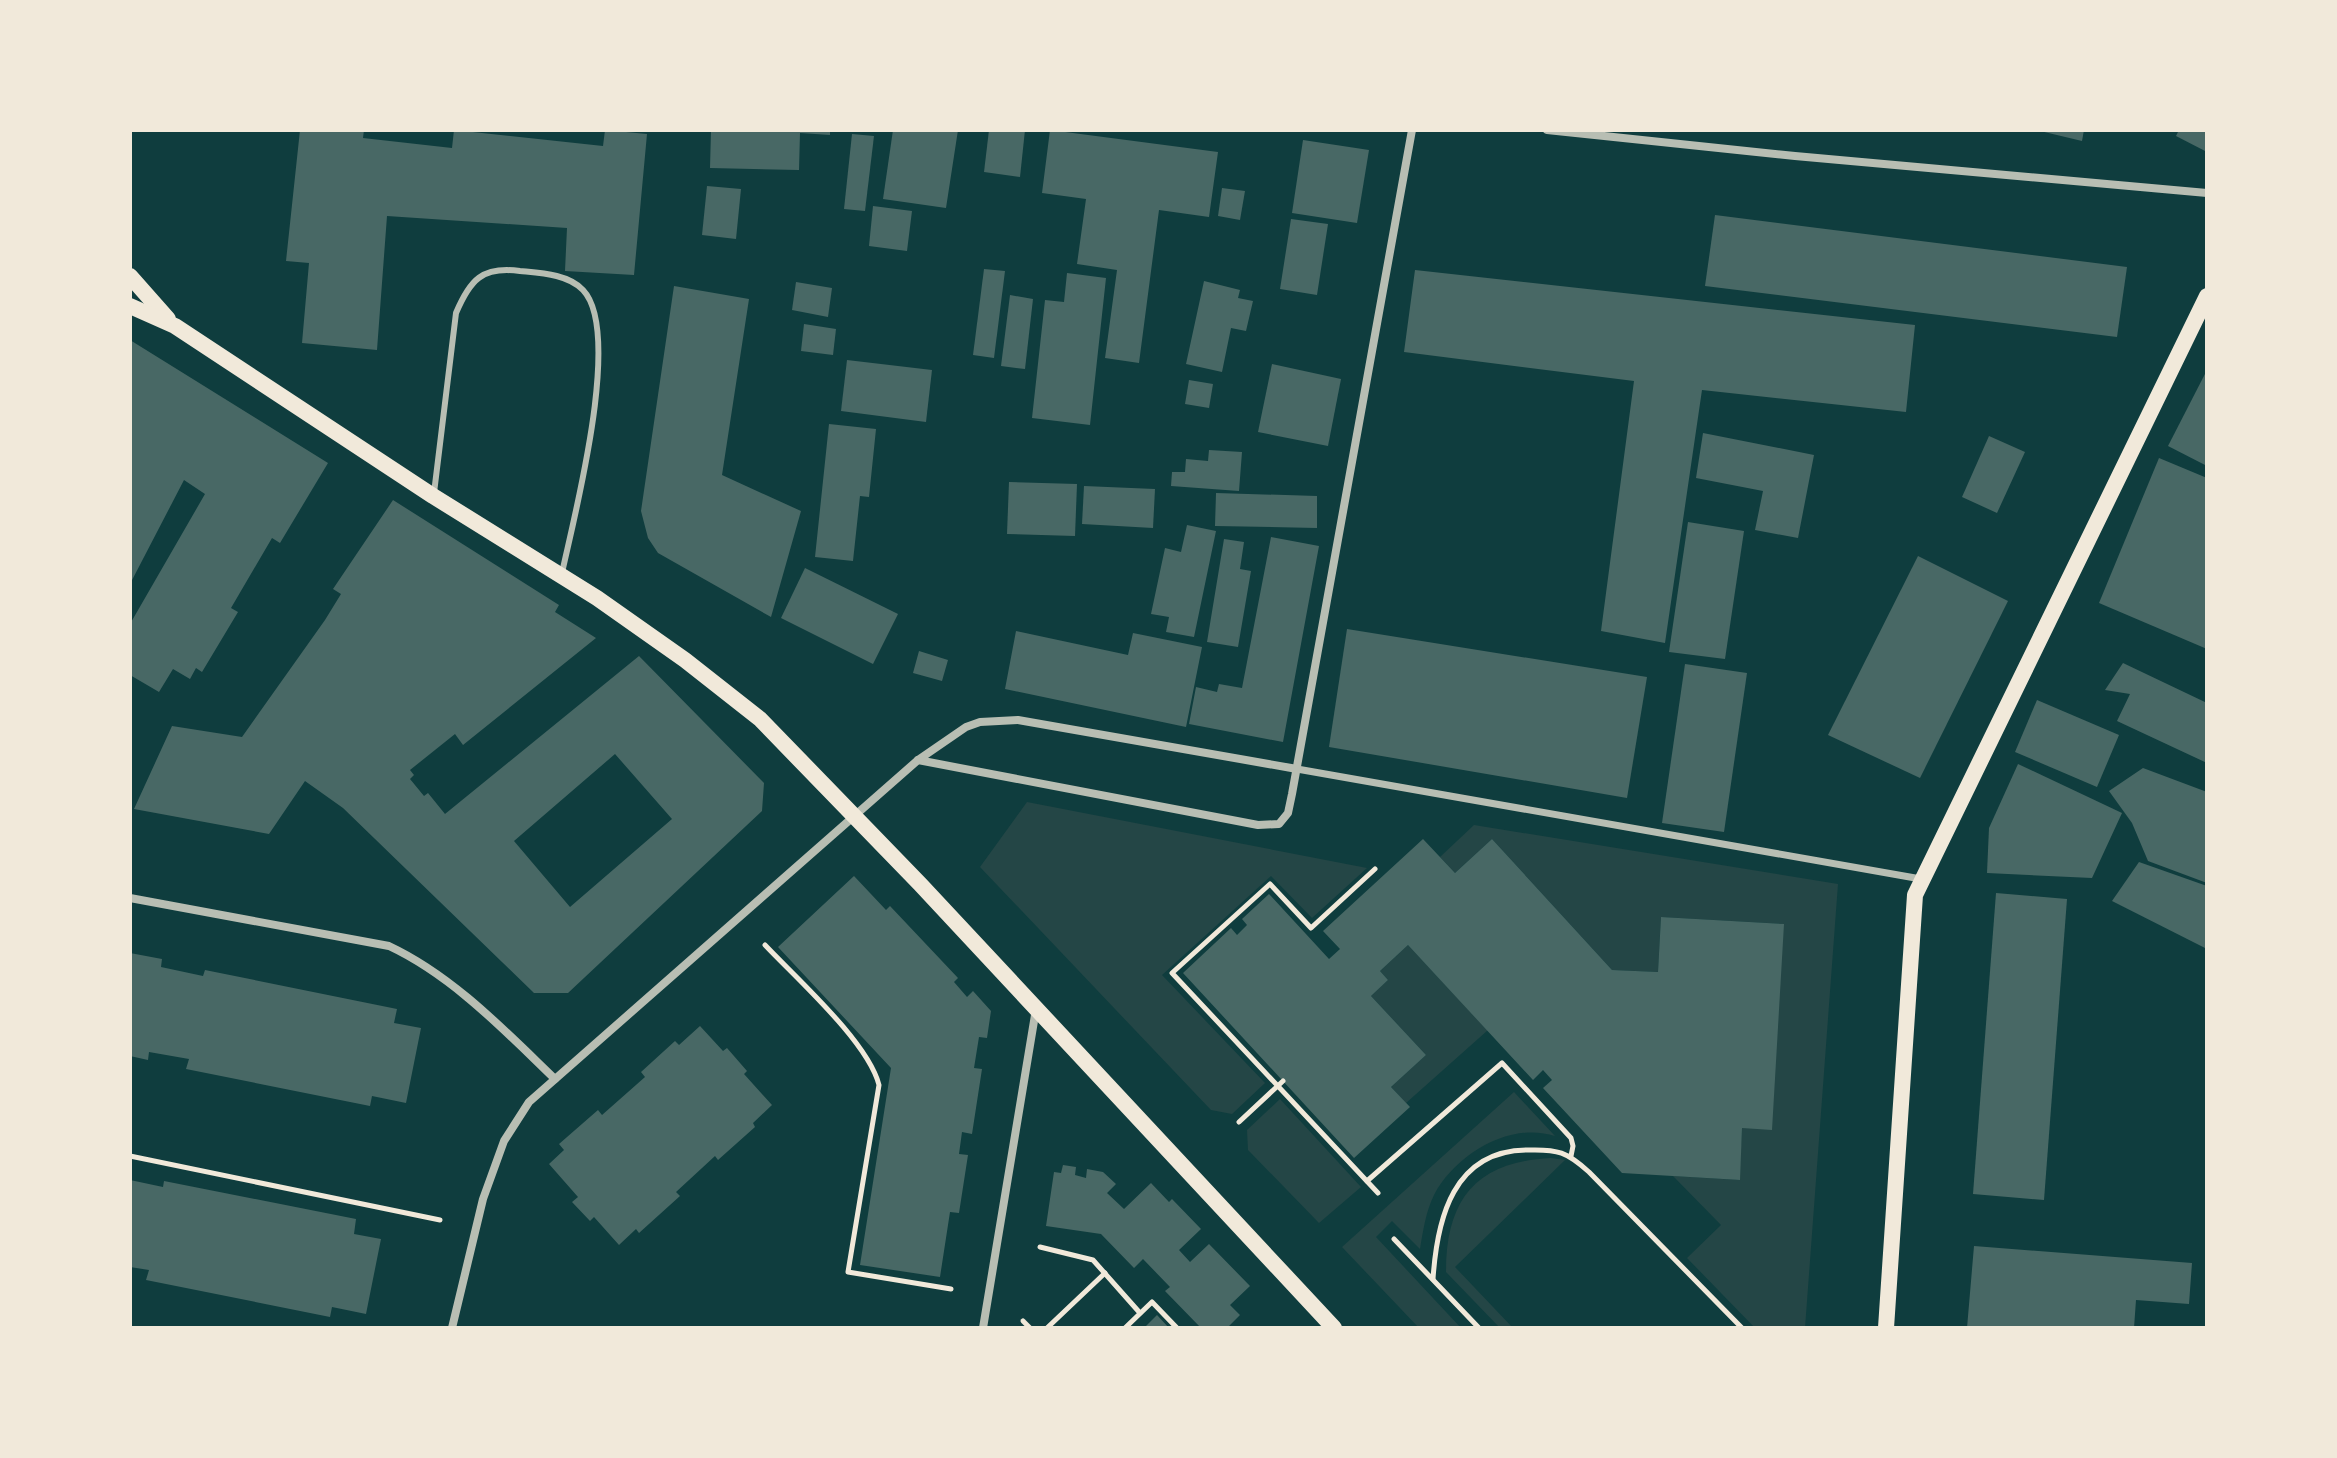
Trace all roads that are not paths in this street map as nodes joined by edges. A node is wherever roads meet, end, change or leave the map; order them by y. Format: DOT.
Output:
graph roads {
  1 [pos="1412,130"];
  2 [pos="1547,130"];
  3 [pos="2207,193"];
  4 [pos="130,276"];
  5 [pos="2207,296"];
  6 [pos="130,306"];
  7 [pos="175,326"];
  8 [pos="433,496"];
  9 [pos="561,576"];
  10 [pos="918,760"];
  11 [pos="1297,769"];
  12 [pos="853,814"];
  13 [pos="1923,879"];
  14 [pos="130,898"];
  15 [pos="1036,1008"];
  16 [pos="555,1079"];
  17 [pos="452,1328"];
  18 [pos="983,1328"];
  19 [pos="1334,1328"];
  20 [pos="1886,1328"];
  1 -- 11 [label="street"];
  2 -- 3 [label="street"];
  4 -- 7 [label="main road"];
  5 -- 13 [label="main road"];
  6 -- 7 [label="main road"];
  7 -- 8 [label="main road"];
  8 -- 9 [label="main road"];
  8 -- 9 [label="lane"];
  9 -- 12 [label="main road"];
  10 -- 11 [label="street"];
  10 -- 11 [label="street"];
  10 -- 12 [label="street"];
  11 -- 13 [label="street"];
  12 -- 15 [label="main road"];
  12 -- 16 [label="street"];
  13 -- 20 [label="main road"];
  14 -- 16 [label="street"];
  15 -- 18 [label="street"];
  15 -- 19 [label="main road"];
  16 -- 17 [label="street"];
}
